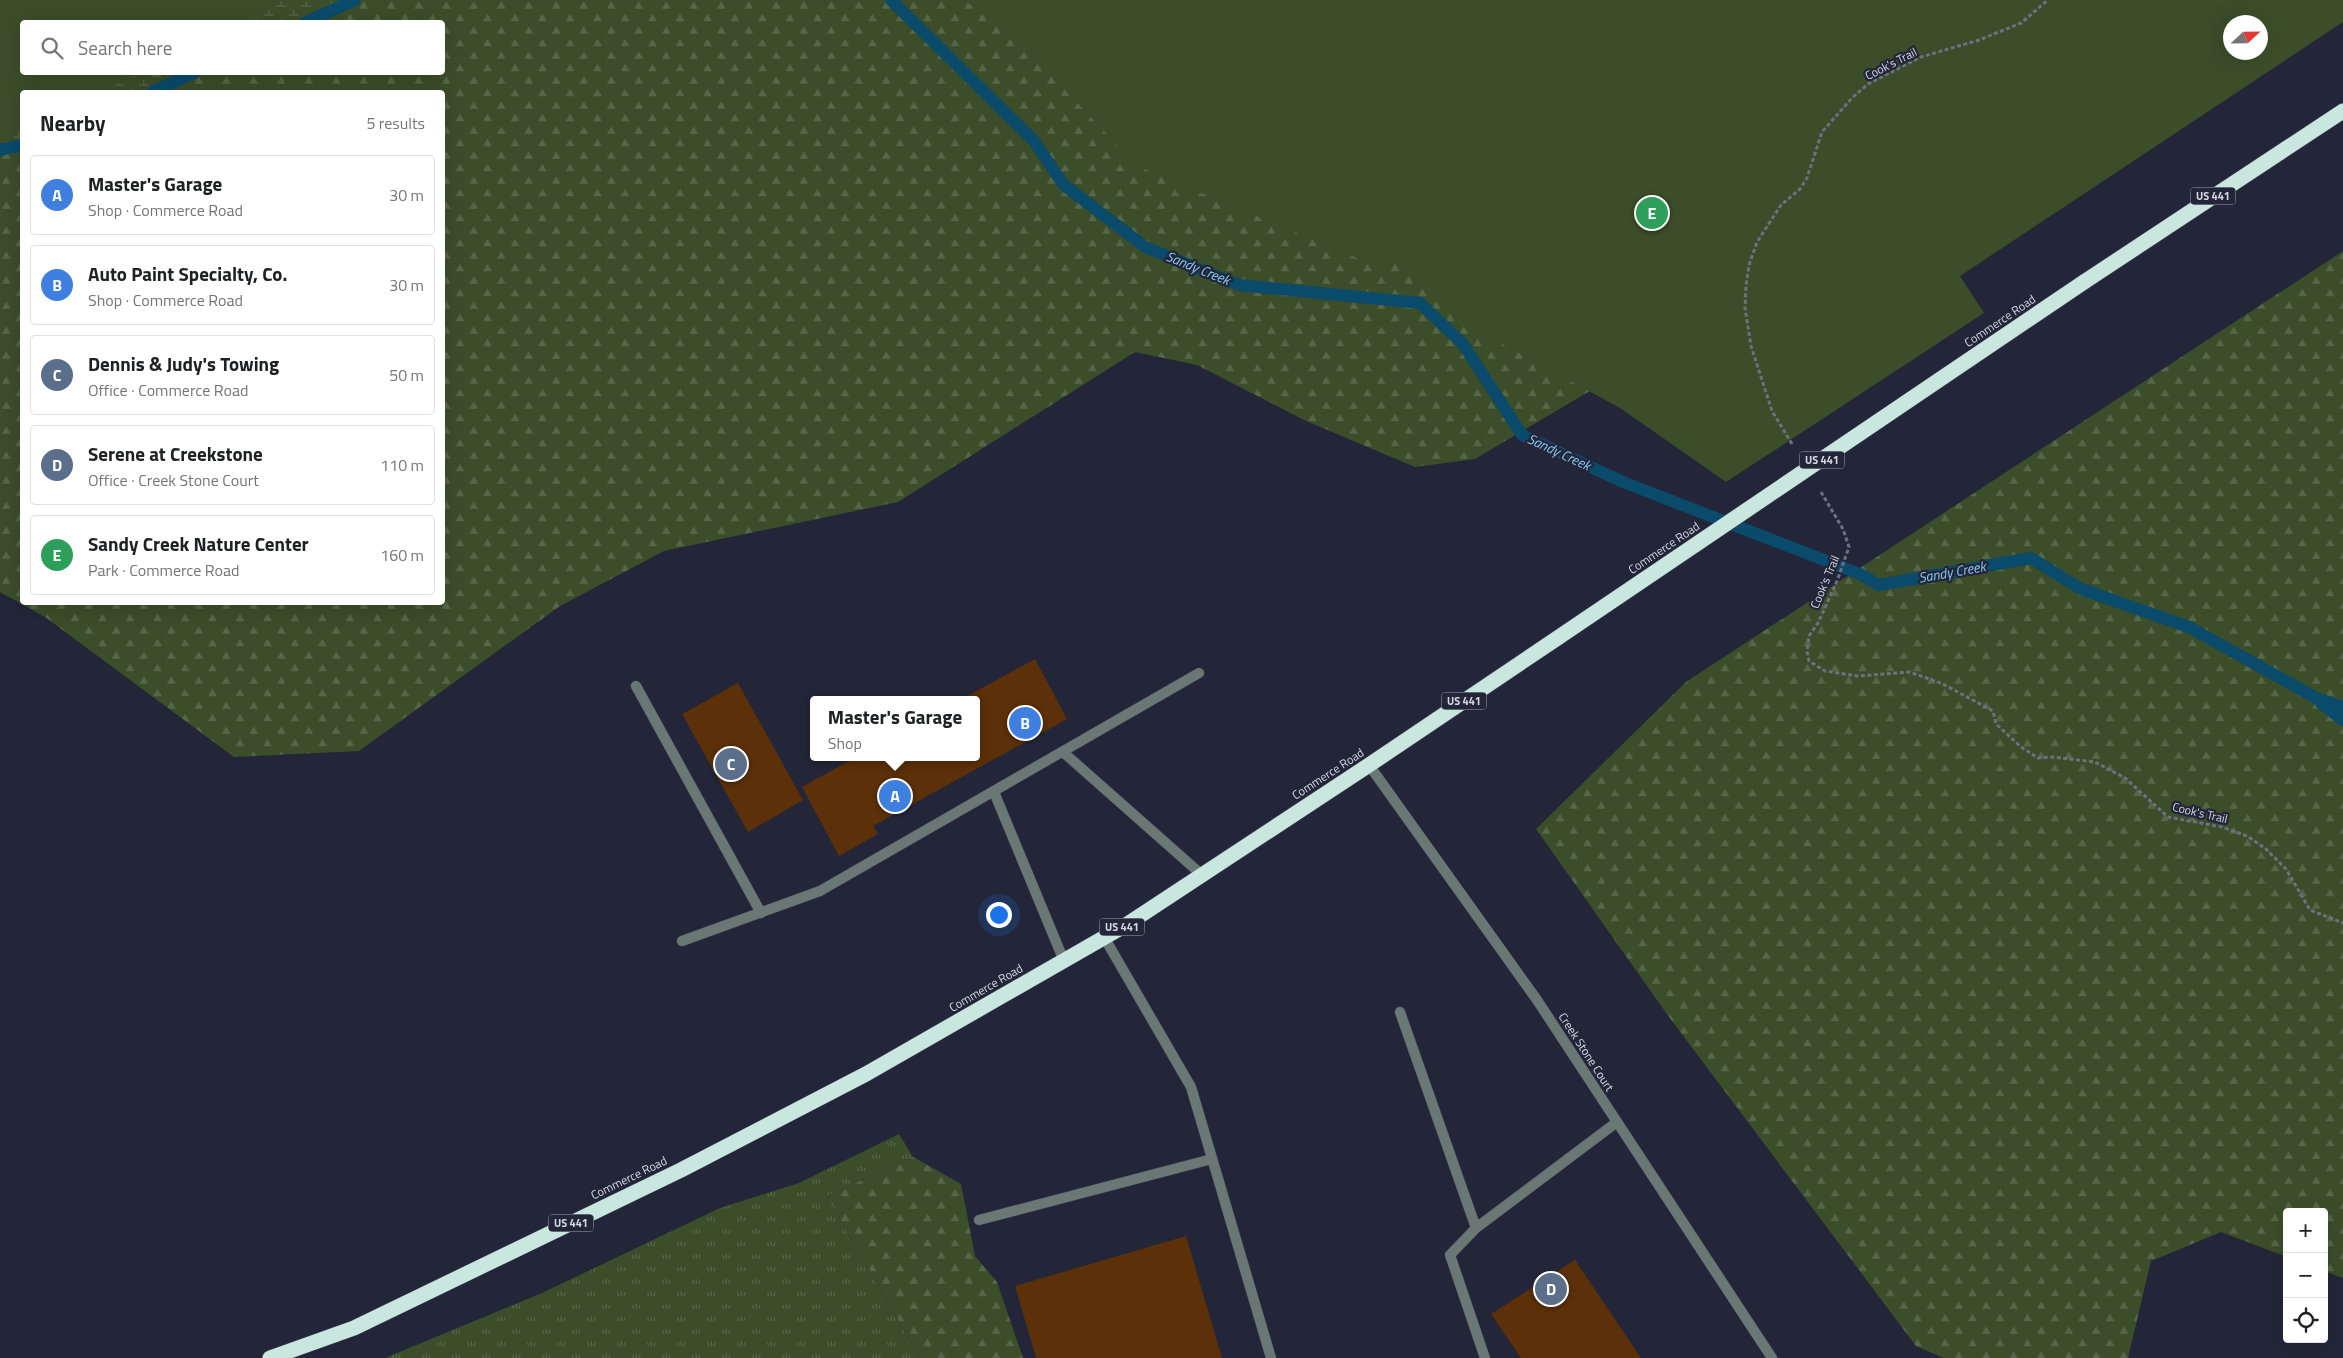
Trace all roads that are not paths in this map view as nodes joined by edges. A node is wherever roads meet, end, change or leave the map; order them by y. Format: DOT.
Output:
graph roads {
  1 [pos="2343,111"];
  2 [pos="1199,673"];
  3 [pos="636,686"];
  4 [pos="1063,752"];
  5 [pos="1369,765"];
  6 [pos="994,792"];
  7 [pos="1202,875"];
  8 [pos="761,913"];
  9 [pos="1104,937"];
  10 [pos="682,941"];
  11 [pos="1064,961"];
  12 [pos="1400,1012"];
  13 [pos="1618,1122"];
  14 [pos="1212,1159"];
  15 [pos="979,1220"];
  16 [pos="1476,1228"];
  17 [pos="270,1358"];
  18 [pos="1271,1358"];
  19 [pos="1484,1358"];
  20 [pos="1772,1358"];
  1 -- 5 [label="highway, Commerce Road / US 441, bridge"];
  2 -- 4 [label="street"];
  3 -- 8 [label="street"];
  4 -- 6 [label="street"];
  4 -- 7 [label="street"];
  5 -- 7 [label="highway, Commerce Road / US 441"];
  5 -- 13 [label="street, Creek Stone Court"];
  6 -- 8 [label="street"];
  6 -- 11 [label="street"];
  7 -- 9 [label="highway, Commerce Road / US 441"];
  8 -- 10 [label="street"];
  9 -- 11 [label="highway, Commerce Road / US 441"];
  9 -- 14 [label="street"];
  11 -- 17 [label="highway, Commerce Road / US 441"];
  12 -- 16 [label="street"];
  13 -- 16 [label="street"];
  13 -- 20 [label="street, Creek Stone Court"];
  14 -- 15 [label="street"];
  14 -- 18 [label="street"];
  16 -- 19 [label="street"];
}
